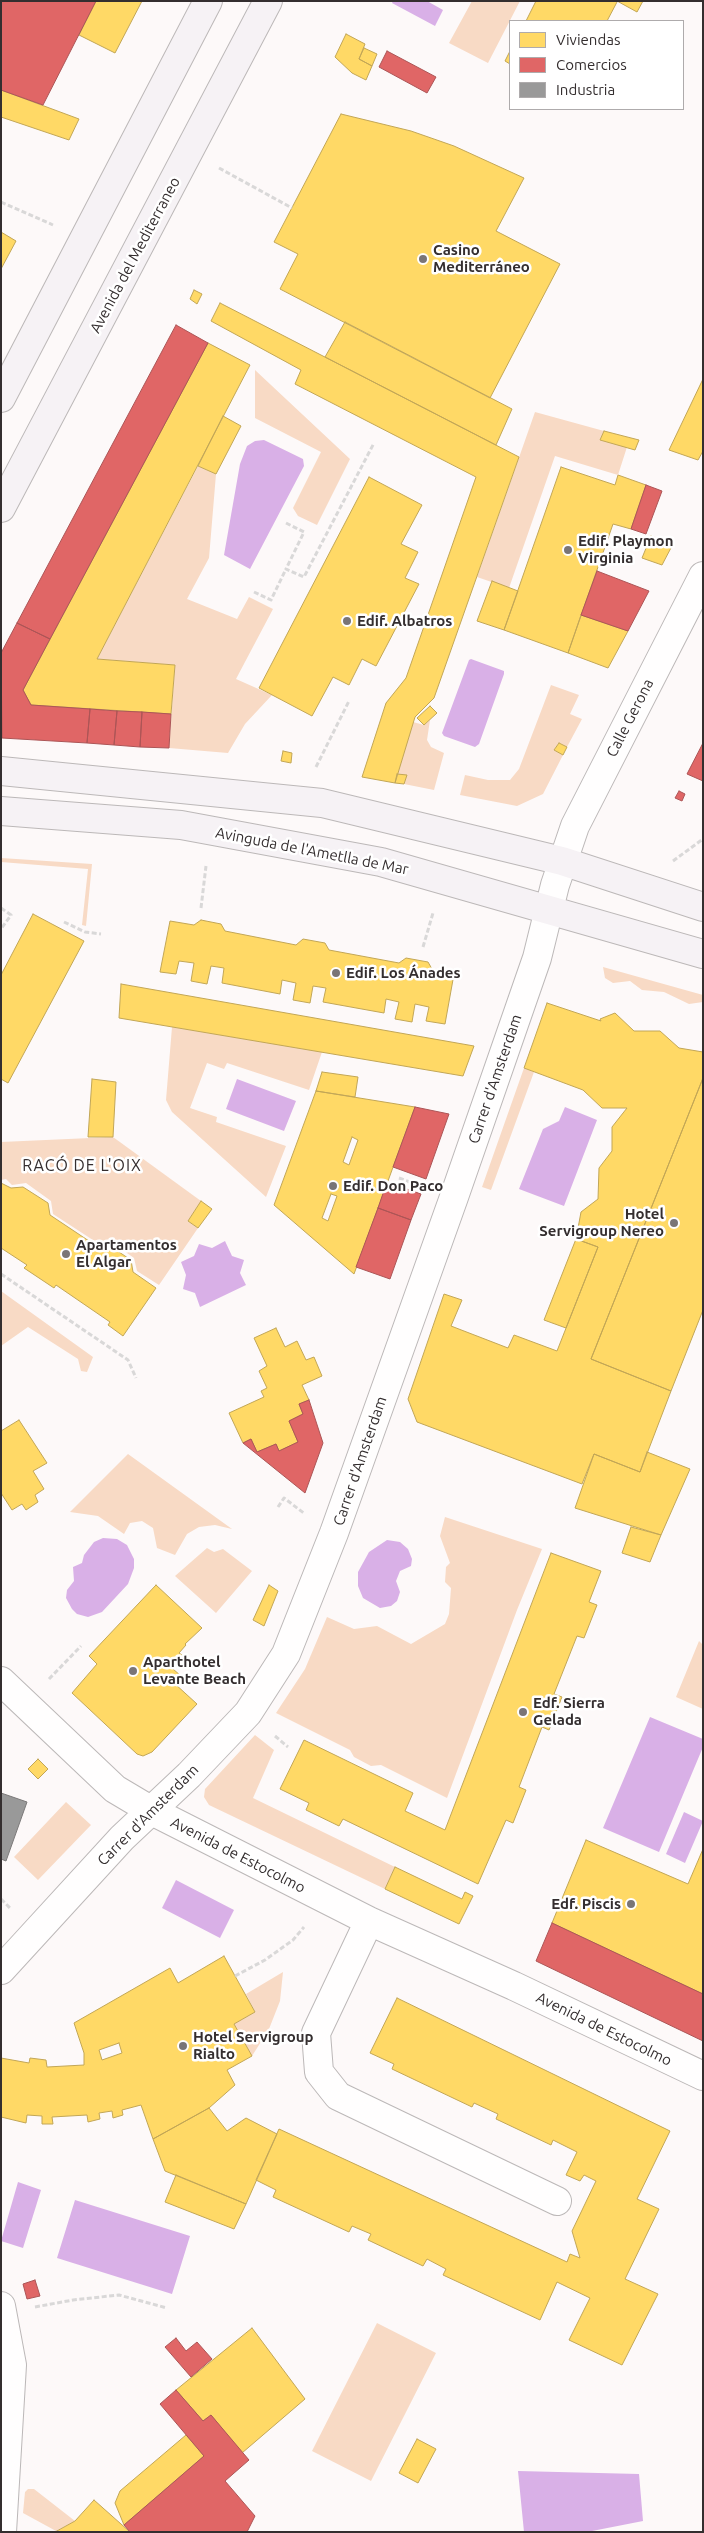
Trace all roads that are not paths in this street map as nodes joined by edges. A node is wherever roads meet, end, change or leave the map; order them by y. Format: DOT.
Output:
graph roads {
  1 [pos="208,1"];
  2 [pos="268,1"];
  3 [pos="1,398"];
  4 [pos="1,508"];
  5 [pos="703,576"];
  6 [pos="1,771"];
  7 [pos="1,811"];
  8 [pos="562,861"];
  9 [pos="703,907"];
  10 [pos="549,909"];
  11 [pos="703,954"];
  12 [pos="1,1681"];
  13 [pos="152,1811"];
  14 [pos="369,1921"];
  15 [pos="1,1970"];
  16 [pos="703,2076"];
  17 [pos="558,2201"];
  18 [pos="2,2310"];
  19 [pos="2,2532"];
  1 -- 3 [label="street"];
  2 -- 4 [label="street, Avenida del Mediterraneo"];
  5 -- 8 [label="street, Calle Gerona"];
  6 -- 8 [label="street"];
  7 -- 10 [label="street, Avinguda de l'Ametlla de Mar"];
  8 -- 9 [label="street"];
  8 -- 10 [label="street, Carrer d'Amsterdam"];
  10 -- 11 [label="street, Avinguda de l'Ametlla de Mar"];
  10 -- 13 [label="street, Carrer d'Amsterdam"];
  12 -- 13 [label="street, Avenida de Estocolmo"];
  13 -- 14 [label="street, Avenida de Estocolmo"];
  13 -- 15 [label="street, Carrer d'Amsterdam"];
  14 -- 16 [label="street, Avenida de Estocolmo"];
  14 -- 17 [label="street"];
  18 -- 19 [label="street"];
}
